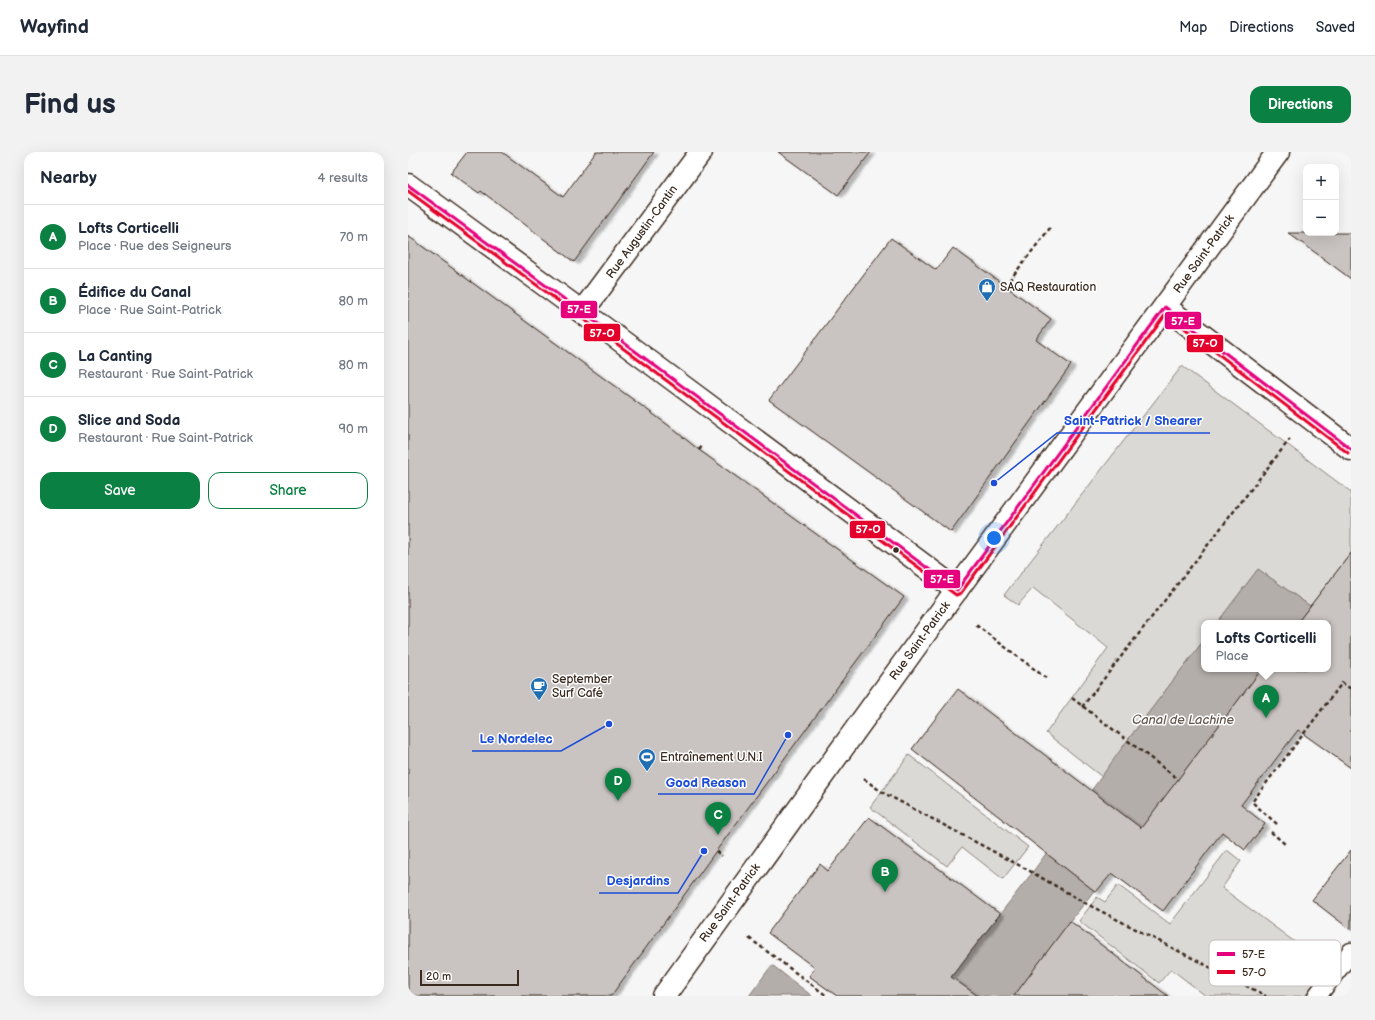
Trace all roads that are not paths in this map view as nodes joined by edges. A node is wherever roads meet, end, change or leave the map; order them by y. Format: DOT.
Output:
graph roads {
  1 [pos="701,152"];
  2 [pos="1278,152"];
  3 [pos="408,185"];
  4 [pos="1165,307"];
  5 [pos="582,312"];
  6 [pos="1351,449"];
  7 [pos="957,590"];
  8 [pos="1351,952"];
  9 [pos="1341,965"];
  10 [pos="1325,986"];
  11 [pos="664,996"];
  12 [pos="1317,996"];
  1 -- 5 [label="street, Rue Augustin-Cantin"];
  2 -- 4 [label="street, Rue Saint-Patrick"];
  3 -- 5 [label="street"];
  4 -- 6 [label="street"];
  4 -- 7 [label="street, Rue Saint-Patrick"];
  5 -- 7 [label="street"];
  7 -- 11 [label="street, Rue Saint-Patrick"];
  8 -- 9 [label="lane"];
  10 -- 12 [label="lane"];
}
